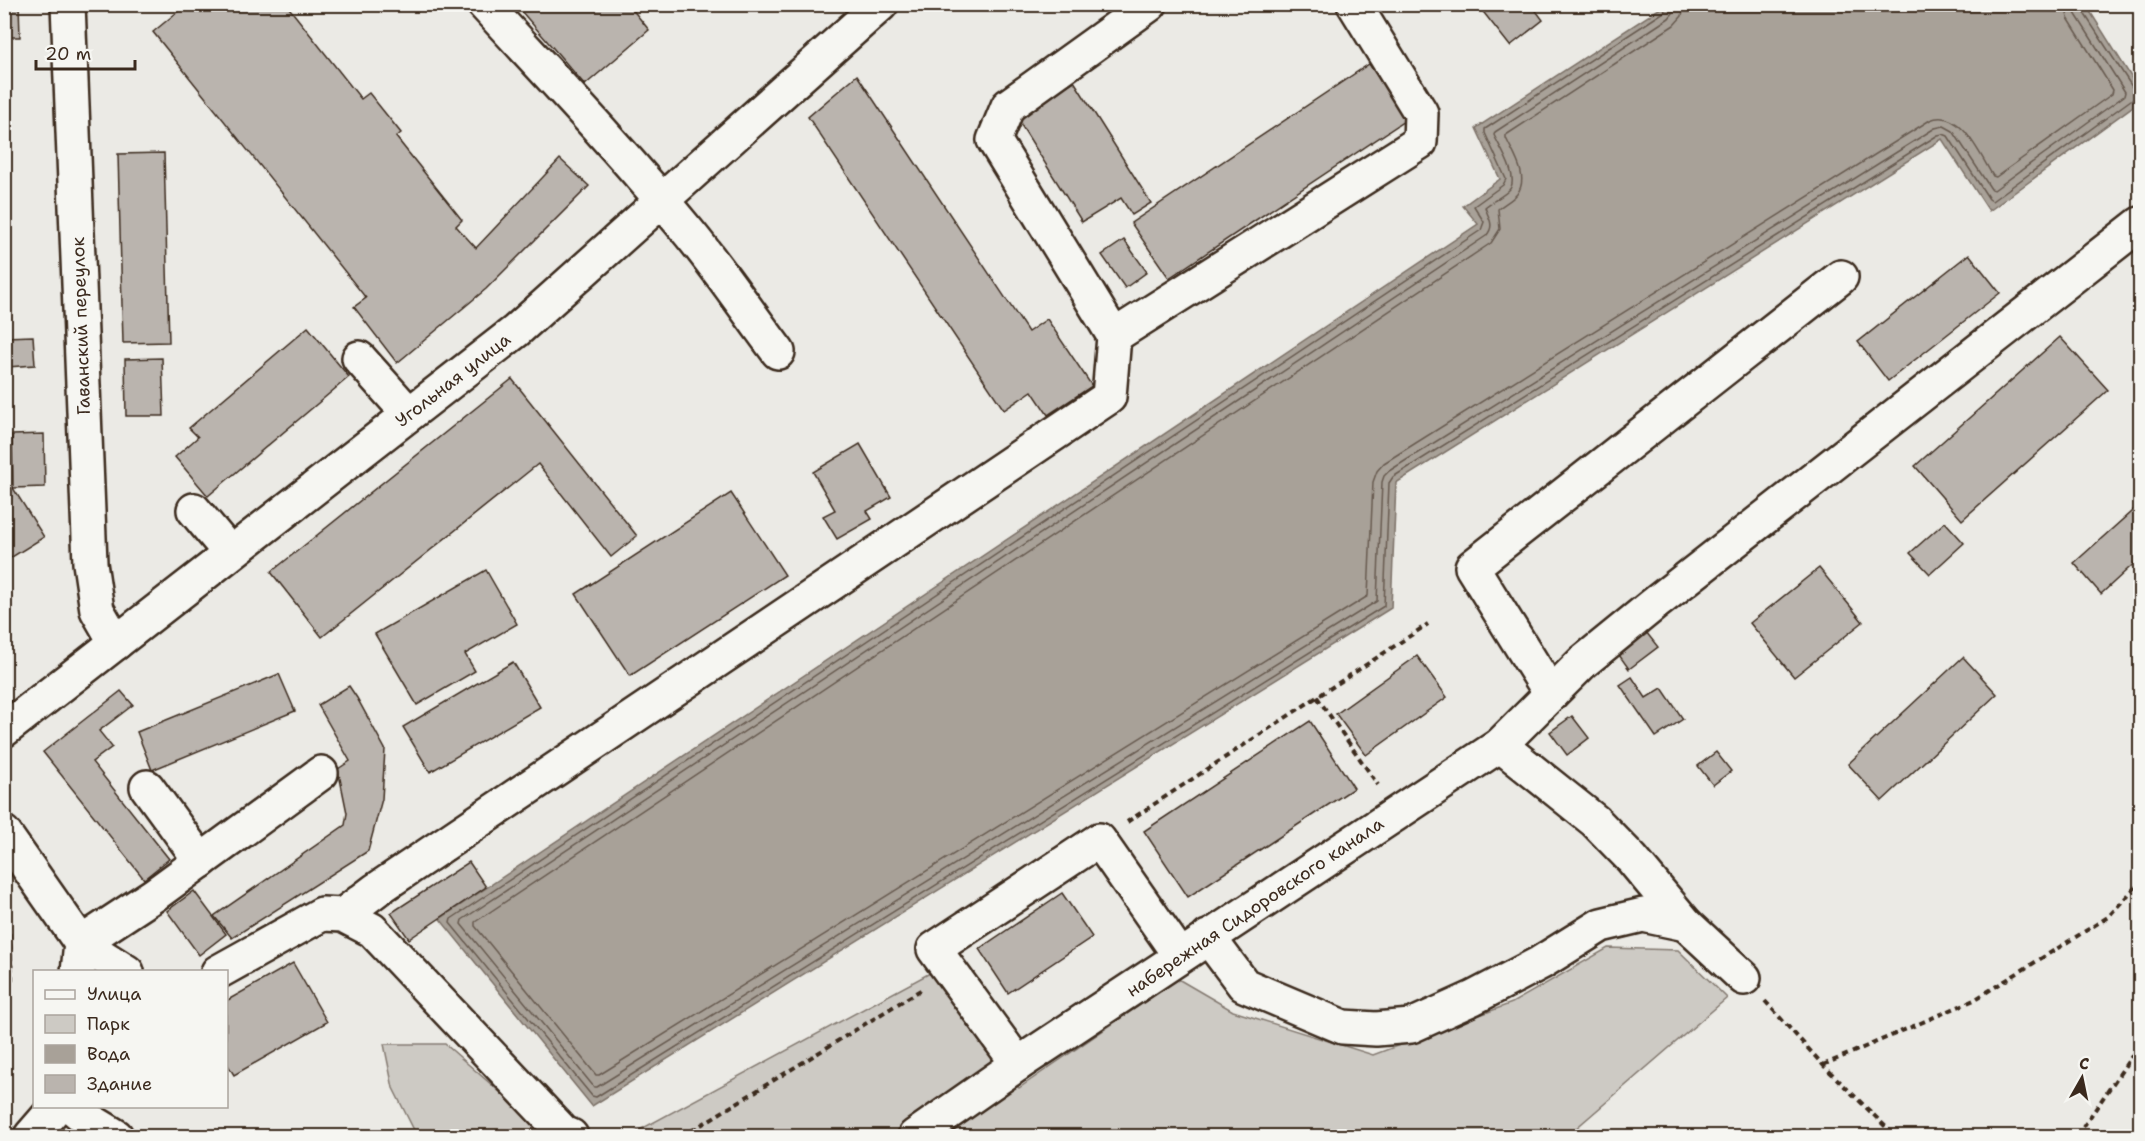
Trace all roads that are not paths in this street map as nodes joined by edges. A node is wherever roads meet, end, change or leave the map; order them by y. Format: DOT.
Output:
graph roads {
  1 [pos="68,4"];
  2 [pos="484,4"];
  3 [pos="881,4"];
  4 [pos="1150,4"];
  5 [pos="1354,4"];
  6 [pos="662,200"];
  7 [pos="2140,224"];
  8 [pos="1840,277"];
  9 [pos="1114,336"];
  10 [pos="778,352"];
  11 [pos="359,358"];
  12 [pos="409,414"];
  13 [pos="194,510"];
  14 [pos="230,554"];
  15 [pos="116,643"];
  16 [pos="1551,694"];
  17 [pos="4,730"];
  18 [pos="1500,745"];
  19 [pos="321,773"];
  20 [pos="147,787"];
  21 [pos="4,833"];
  22 [pos="201,861"];
  23 [pos="343,915"];
  24 [pos="1686,924"];
  25 [pos="1208,937"];
  26 [pos="1180,956"];
  27 [pos="79,957"];
  28 [pos="121,970"];
  29 [pos="222,970"];
  30 [pos="1744,978"];
  31 [pos="1018,1064"];
  32 [pos="56,1108"];
  33 [pos="72,1108"];
  34 [pos="31,1137"];
  35 [pos="116,1137"];
  36 [pos="571,1137"];
  37 [pos="915,1137"];
  1 -- 15 [label="street, Гаванский переулок"];
  2 -- 6 [label="street"];
  3 -- 6 [label="street, Угольная улица"];
  4 -- 9 [label="street"];
  5 -- 9 [label="street"];
  6 -- 10 [label="street"];
  6 -- 12 [label="street, Угольная улица"];
  7 -- 16 [label="street, набережная Сидоровского канала"];
  8 -- 16 [label="street"];
  9 -- 23 [label="street"];
  11 -- 12 [label="street"];
  12 -- 14 [label="street, Угольная улица"];
  13 -- 14 [label="street"];
  14 -- 15 [label="street, Угольная улица"];
  15 -- 17 [label="street, Угольная улица"];
  16 -- 18 [label="street, набережная Сидоровского канала"];
  18 -- 24 [label="street"];
  18 -- 25 [label="street, набережная Сидоровского канала"];
  19 -- 22 [label="street"];
  20 -- 22 [label="street"];
  21 -- 27 [label="street"];
  22 -- 27 [label="street"];
  23 -- 29 [label="street"];
  23 -- 36 [label="street"];
  24 -- 25 [label="street"];
  24 -- 30 [label="street"];
  25 -- 26 [label="street, набережная Сидоровского канала"];
  26 -- 31 [label="street, набережная Сидоровского канала"];
  26 -- 31 [label="street"];
  27 -- 28 [label="street"];
  31 -- 37 [label="street, набережная Сидоровского канала"];
  32 -- 34 [label="street"];
  33 -- 35 [label="street"];
}
